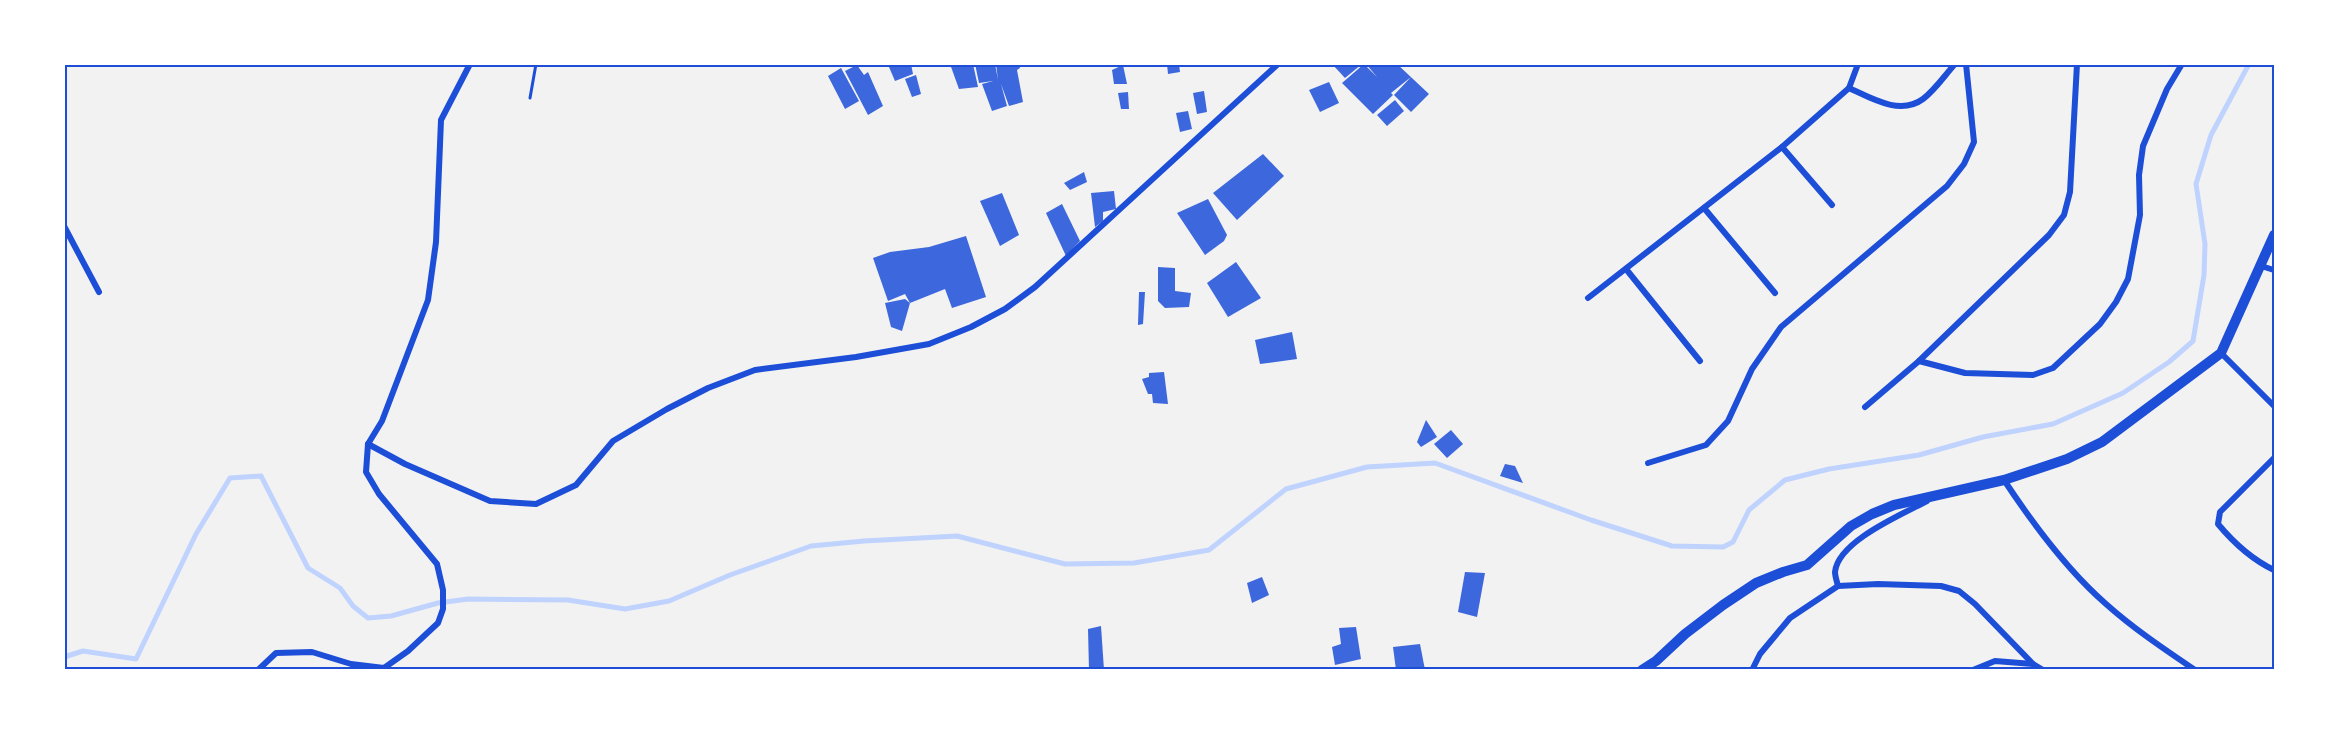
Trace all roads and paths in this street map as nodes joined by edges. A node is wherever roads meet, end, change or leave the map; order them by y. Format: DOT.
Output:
graph roads {
  1 [pos="470,64"];
  2 [pos="536,64"];
  3 [pos="1278,64"];
  4 [pos="1858,64"];
  5 [pos="1955,64"];
  6 [pos="1966,64"];
  7 [pos="2077,64"];
  8 [pos="2182,64"];
  9 [pos="1849,88"];
  10 [pos="530,98"];
  11 [pos="1782,147"];
  12 [pos="1832,205"];
  13 [pos="1704,208"];
  14 [pos="64,226"];
  15 [pos="2274,235"];
  16 [pos="2261,266"];
  17 [pos="1626,269"];
  18 [pos="2274,270"];
  19 [pos="99,292"];
  20 [pos="1775,293"];
  21 [pos="1588,298"];
  22 [pos="2221,353"];
  23 [pos="1700,361"];
  24 [pos="1919,361"];
  25 [pos="2274,406"];
  26 [pos="1865,407"];
  27 [pos="368,444"];
  28 [pos="2274,458"];
  29 [pos="1648,462"];
  30 [pos="2004,480"];
  31 [pos="1935,496"];
  32 [pos="2274,570"];
  33 [pos="1838,586"];
  34 [pos="2033,664"];
  35 [pos="258,669"];
  36 [pos="1641,669"];
  37 [pos="1752,669"];
  38 [pos="1973,669"];
  39 [pos="2043,669"];
  40 [pos="2195,669"];
  1 -- 27 [label="street"];
  2 -- 10 [label="path"];
  3 -- 27 [label="street"];
  4 -- 9 [label="street"];
  5 -- 9 [label="street"];
  6 -- 29 [label="street"];
  7 -- 24 [label="street"];
  8 -- 24 [label="street"];
  9 -- 11 [label="street"];
  11 -- 12 [label="street"];
  11 -- 13 [label="street"];
  13 -- 17 [label="street"];
  13 -- 20 [label="street"];
  14 -- 19 [label="street"];
  15 -- 16 [label="street"];
  16 -- 18 [label="street"];
  16 -- 22 [label="street"];
  17 -- 21 [label="street"];
  17 -- 23 [label="street"];
  22 -- 25 [label="street"];
  22 -- 30 [label="street"];
  24 -- 26 [label="street"];
  27 -- 35 [label="street"];
  28 -- 32 [label="street"];
  30 -- 31 [label="street"];
  30 -- 40 [label="street"];
  31 -- 33 [label="street"];
  31 -- 36 [label="street"];
  33 -- 34 [label="street"];
  33 -- 37 [label="street"];
  34 -- 38 [label="street"];
  34 -- 39 [label="street"];
}
